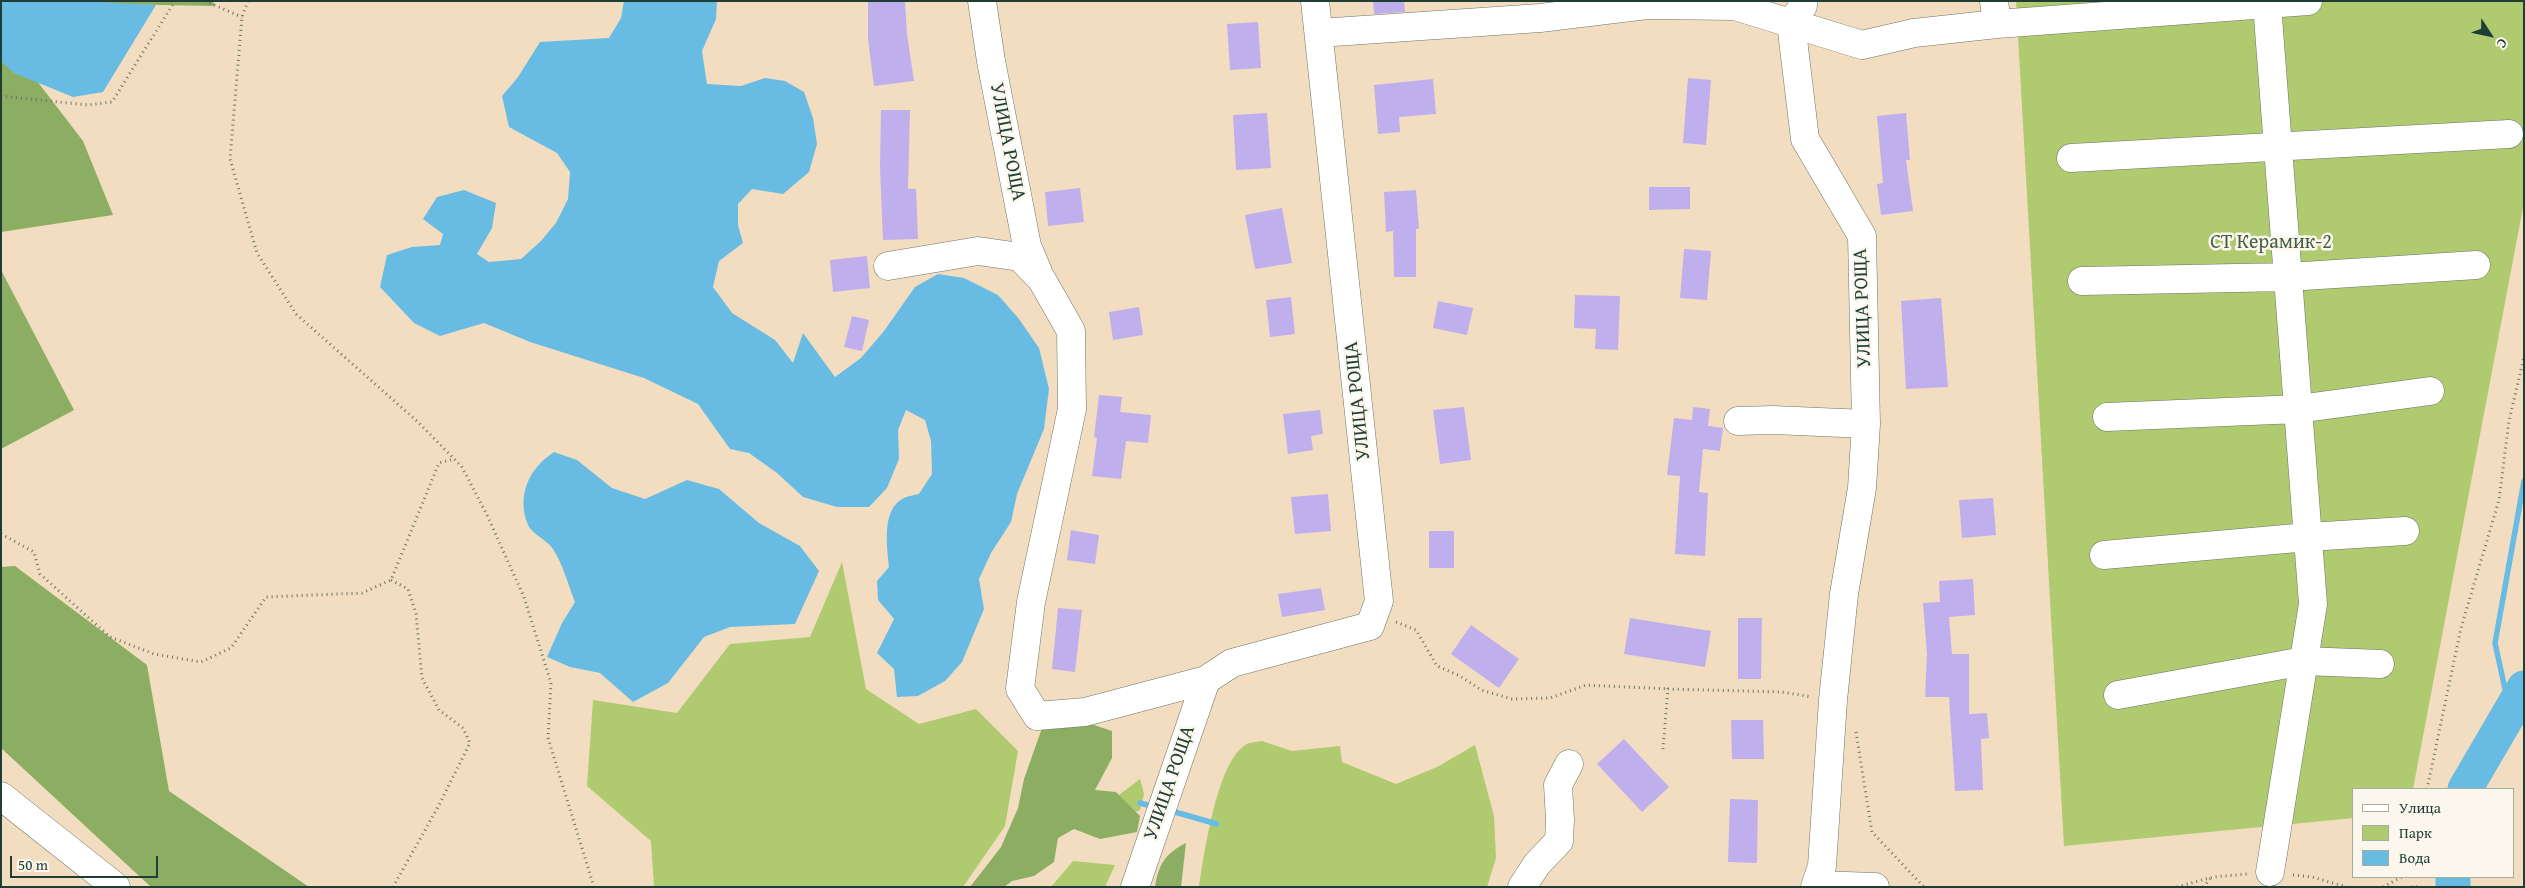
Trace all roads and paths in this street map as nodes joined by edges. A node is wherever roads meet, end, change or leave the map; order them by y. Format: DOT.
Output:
graph roads {
  1 [pos="175,1"];
  2 [pos="205,1"];
  3 [pos="248,1"];
  4 [pos="982,1"];
  5 [pos="1315,1"];
  6 [pos="2308,1"];
  7 [pos="2267,3"];
  8 [pos="1797,12"];
  9 [pos="1995,12"];
  10 [pos="242,17"];
  11 [pos="1319,33"];
  12 [pos="1,96"];
  13 [pos="2509,134"];
  14 [pos="2278,146"];
  15 [pos="2071,158"];
  16 [pos="2476,265"];
  17 [pos="888,266"];
  18 [pos="2288,277"];
  19 [pos="1042,280"];
  20 [pos="2082,282"];
  21 [pos="2524,357"];
  22 [pos="2430,391"];
  23 [pos="2298,409"];
  24 [pos="2107,417"];
  25 [pos="1738,421"];
  26 [pos="1866,424"];
  27 [pos="454,459"];
  28 [pos="2405,532"];
  29 [pos="1,534"];
  30 [pos="2308,537"];
  31 [pos="2104,555"];
  32 [pos="391,580"];
  33 [pos="1374,614"];
  34 [pos="2304,661"];
  35 [pos="2380,664"];
  36 [pos="1206,680"];
  37 [pos="1668,689"];
  38 [pos="2118,695"];
  39 [pos="1834,696"];
  40 [pos="1855,731"];
  41 [pos="1663,749"];
  42 [pos="1569,764"];
  43 [pos="2427,788"];
  44 [pos="1,796"];
  45 [pos="2270,872"];
  46 [pos="2213,877"];
  47 [pos="2400,878"];
  48 [pos="1816,886"];
  49 [pos="116,887"];
  50 [pos="392,887"];
  51 [pos="594,887"];
  52 [pos="1135,887"];
  53 [pos="1522,887"];
  54 [pos="1874,887"];
  55 [pos="1924,887"];
  56 [pos="2203,887"];
  57 [pos="2383,887"];
  58 [pos="2411,887"];
  59 [pos="2422,887"];
  1 -- 12 [label="path"];
  2 -- 10 [label="path"];
  3 -- 10 [label="path"];
  4 -- 19 [label="street, УЛИЦА РОЩА"];
  5 -- 11 [label="street, УЛИЦА РОЩА"];
  6 -- 7 [label="street"];
  7 -- 9 [label="street"];
  7 -- 14 [label="street"];
  8 -- 9 [label="street"];
  8 -- 11 [label="street"];
  8 -- 26 [label="street, УЛИЦА РОЩА"];
  10 -- 27 [label="path"];
  11 -- 33 [label="street, УЛИЦА РОЩА"];
  13 -- 14 [label="street"];
  14 -- 15 [label="street"];
  14 -- 18 [label="street"];
  16 -- 18 [label="street"];
  17 -- 19 [label="street, УЛИЦА РОЩА"];
  18 -- 20 [label="street"];
  18 -- 23 [label="street"];
  19 -- 36 [label="street, УЛИЦА РОЩА"];
  21 -- 43 [label="path"];
  22 -- 23 [label="street"];
  23 -- 24 [label="street"];
  23 -- 30 [label="street"];
  25 -- 26 [label="street"];
  26 -- 39 [label="street, УЛИЦА РОЩА"];
  27 -- 32 [label="path"];
  27 -- 51 [label="path"];
  28 -- 30 [label="street"];
  29 -- 32 [label="path"];
  30 -- 31 [label="street"];
  30 -- 34 [label="street"];
  32 -- 50 [label="path"];
  33 -- 36 [label="street, УЛИЦА РОЩА"];
  33 -- 37 [label="path"];
  34 -- 35 [label="street"];
  34 -- 38 [label="street"];
  34 -- 45 [label="street"];
  36 -- 52 [label="street, УЛИЦА РОЩА"];
  37 -- 39 [label="path"];
  37 -- 41 [label="path"];
  39 -- 48 [label="street, УЛИЦА РОЩА"];
  40 -- 55 [label="path"];
  42 -- 53 [label="street"];
  44 -- 49 [label="street"];
  46 -- 56 [label="path"];
  47 -- 57 [label="path"];
  48 -- 54 [label="street"];
  58 -- 59 [label="path"];
}
